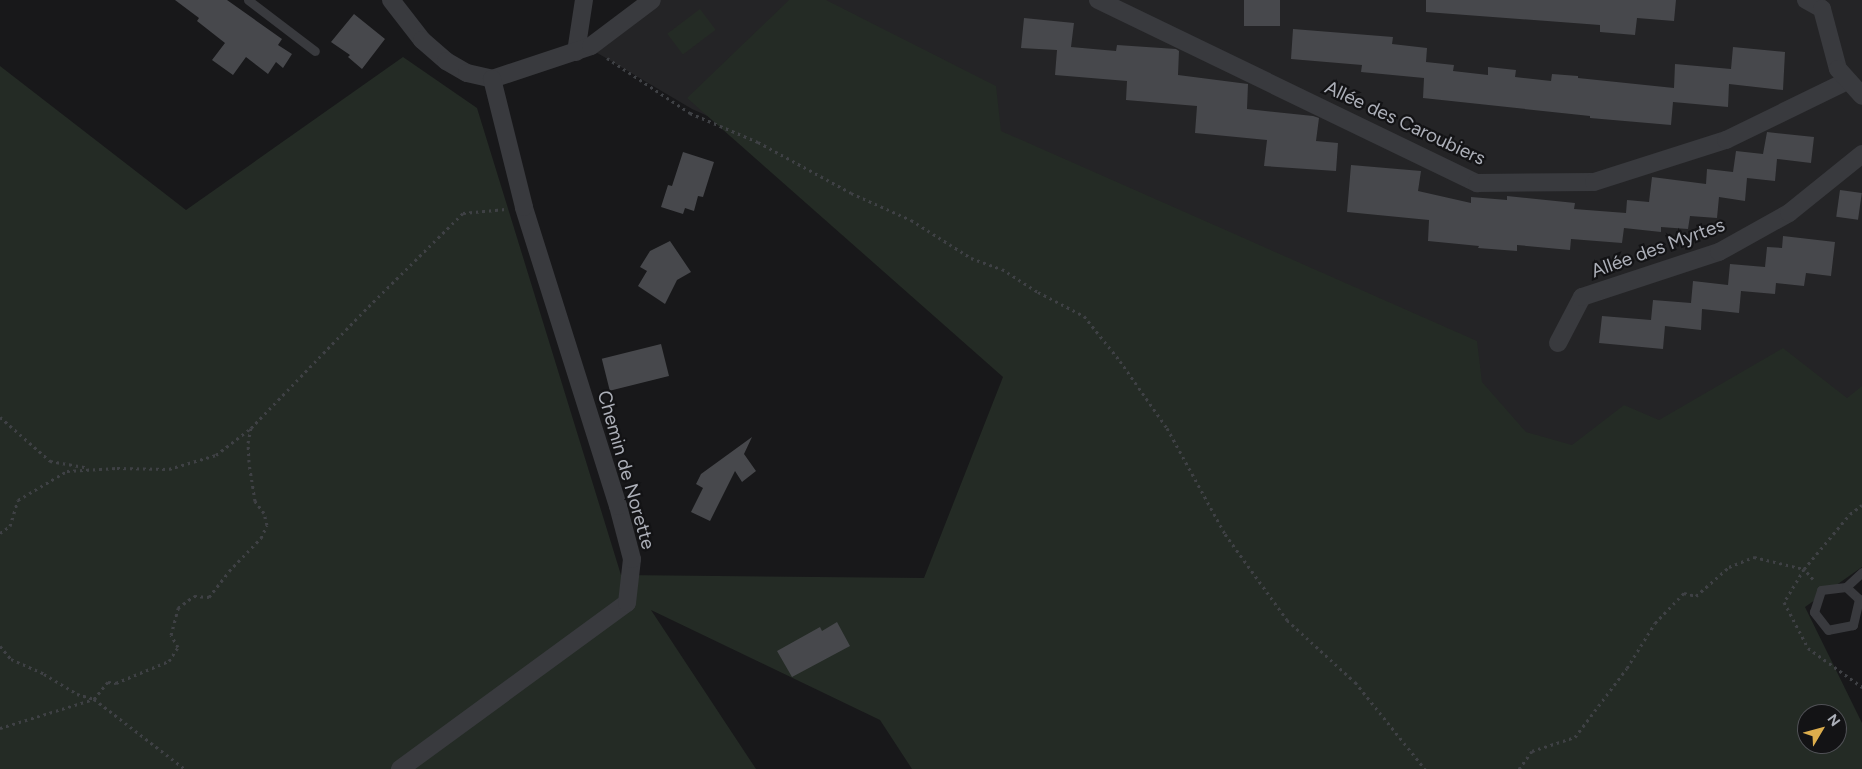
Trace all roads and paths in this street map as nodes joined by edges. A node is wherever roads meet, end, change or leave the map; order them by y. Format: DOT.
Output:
graph roads {
  1 [pos="248,0"];
  2 [pos="391,0"];
  3 [pos="584,0"];
  4 [pos="652,0"];
  5 [pos="1098,0"];
  6 [pos="1806,0"];
  7 [pos="1824,5"];
  8 [pos="583,49"];
  9 [pos="315,52"];
  10 [pos="492,79"];
  11 [pos="1847,81"];
  12 [pos="1862,96"];
  13 [pos="1862,154"];
  14 [pos="524,207"];
  15 [pos="1558,343"];
  16 [pos="0,416"];
  17 [pos="251,428"];
  18 [pos="94,470"];
  19 [pos="1862,505"];
  20 [pos="0,533"];
  21 [pos="1804,569"];
  22 [pos="1862,572"];
  23 [pos="1846,586"];
  24 [pos="0,646"];
  25 [pos="1862,687"];
  26 [pos="94,699"];
  27 [pos="0,728"];
  28 [pos="185,769"];
  29 [pos="400,769"];
  30 [pos="1425,769"];
  31 [pos="1519,769"];
  1 -- 9 [label="lane"];
  2 -- 10 [label="street"];
  3 -- 8 [label="street"];
  4 -- 8 [label="street"];
  5 -- 11 [label="street, Allée des Caroubiers"];
  6 -- 7 [label="street"];
  7 -- 11 [label="street"];
  8 -- 10 [label="street"];
  8 -- 30 [label="path"];
  10 -- 14 [label="street, Chemin de Norette"];
  11 -- 12 [label="street"];
  13 -- 15 [label="street, Allée des Myrtes"];
  14 -- 17 [label="path"];
  14 -- 29 [label="street, Chemin de Norette"];
  16 -- 18 [label="path"];
  17 -- 18 [label="path"];
  17 -- 26 [label="path"];
  18 -- 20 [label="path"];
  19 -- 21 [label="path"];
  21 -- 25 [label="path"];
  21 -- 31 [label="path"];
  22 -- 23 [label="lane"];
  23 -- 23 [label="lane"];
  24 -- 26 [label="path"];
  26 -- 27 [label="path"];
  26 -- 28 [label="path"];
}
